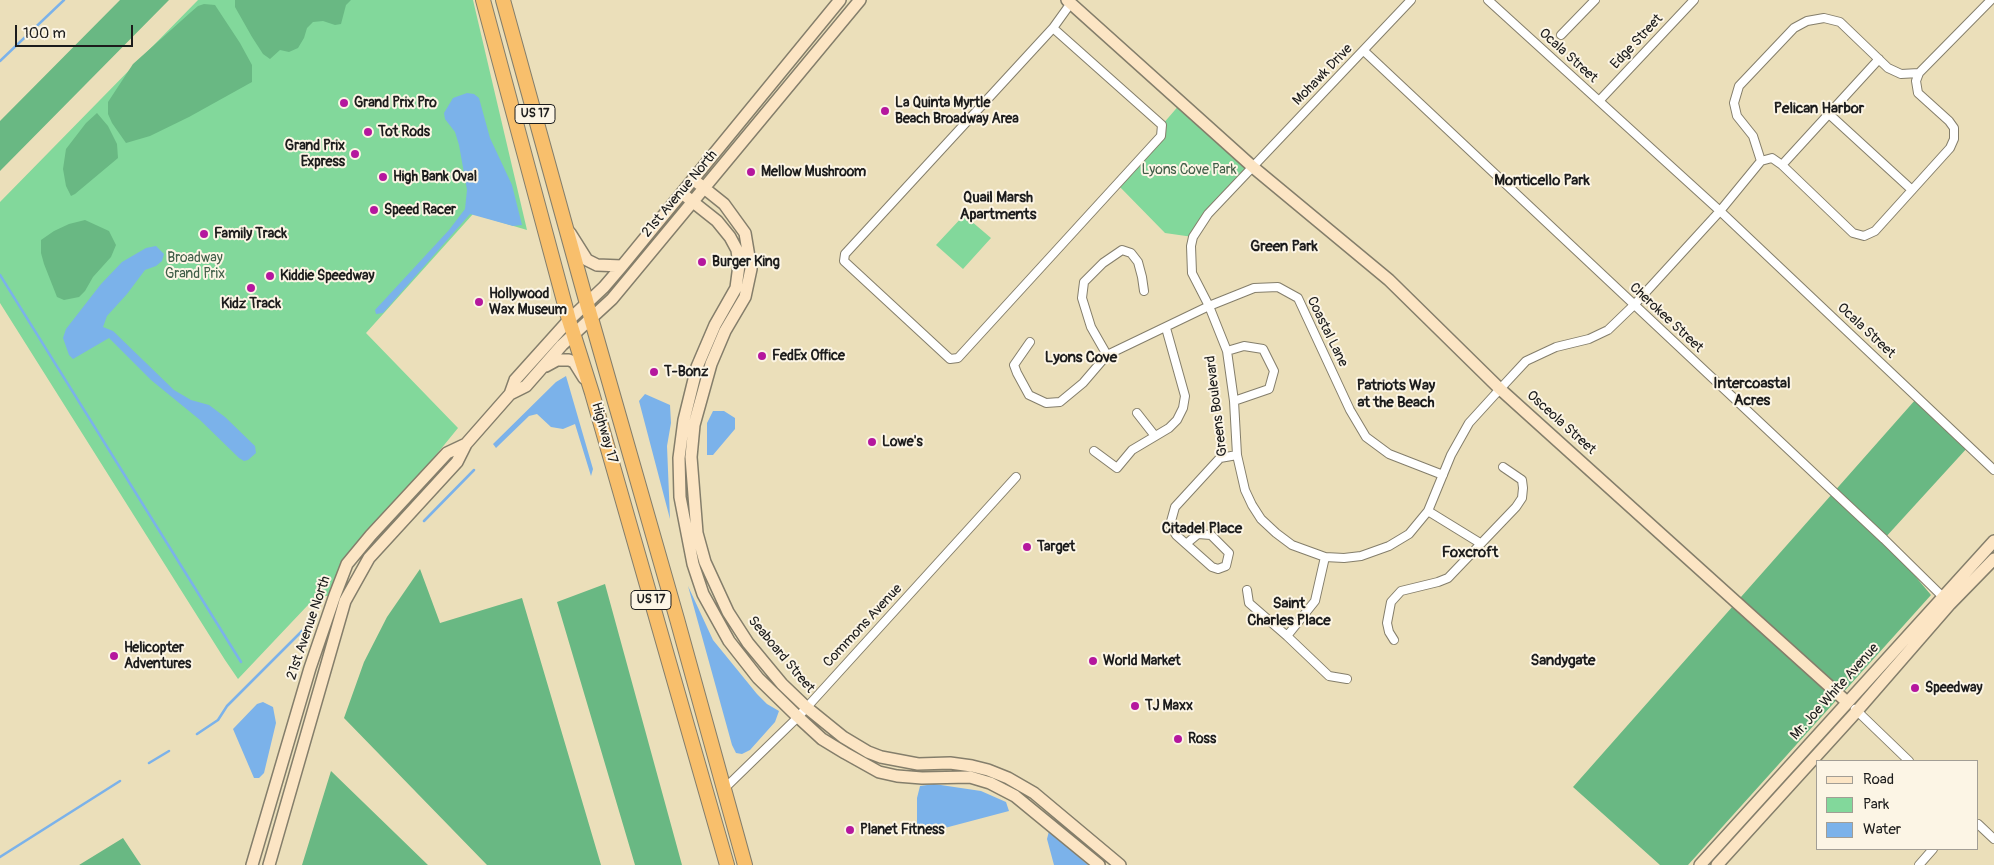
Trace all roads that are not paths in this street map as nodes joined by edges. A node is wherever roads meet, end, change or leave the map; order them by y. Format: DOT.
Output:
graph roads {
  1 [pos="483,0"];
  2 [pos="503,0"];
  3 [pos="840,0"];
  4 [pos="860,0"];
  5 [pos="1411,0"];
  6 [pos="1488,0"];
  7 [pos="1595,0"];
  8 [pos="1694,0"];
  9 [pos="1991,0"];
  10 [pos="1069,2"];
  11 [pos="1053,28"];
  12 [pos="1562,35"];
  13 [pos="1364,51"];
  14 [pos="1879,59"];
  15 [pos="1919,73"];
  16 [pos="1599,102"];
  17 [pos="1829,114"];
  18 [pos="1761,160"];
  19 [pos="1782,165"];
  20 [pos="1254,168"];
  21 [pos="694,180"];
  22 [pos="704,189"];
  23 [pos="1912,190"];
  24 [pos="683,194"];
  25 [pos="693,202"];
  26 [pos="1720,211"];
  27 [pos="566,228"];
  28 [pos="622,266"];
  29 [pos="1144,291"];
  30 [pos="587,304"];
  31 [pos="1634,305"];
  32 [pos="1209,306"];
  33 [pos="591,319"];
  34 [pos="569,320"];
  35 [pos="1166,328"];
  36 [pos="574,334"];
  37 [pos="1030,342"];
  38 [pos="1227,351"];
  39 [pos="1107,355"];
  40 [pos="542,367"];
  41 [pos="1500,389"];
  42 [pos="592,393"];
  43 [pos="510,394"];
  44 [pos="1234,401"];
  45 [pos="1137,413"];
  46 [pos="1155,436"];
  47 [pos="466,444"];
  48 [pos="1094,451"];
  49 [pos="1237,455"];
  50 [pos="1503,467"];
  51 [pos="1994,470"];
  52 [pos="1443,475"];
  53 [pos="1016,476"];
  54 [pos="1428,511"];
  55 [pos="1994,541"];
  56 [pos="1480,543"];
  57 [pos="1186,544"];
  58 [pos="1325,556"];
  59 [pos="1994,559"];
  60 [pos="1247,590"];
  61 [pos="1946,600"];
  62 [pos="1287,636"];
  63 [pos="1394,640"];
  64 [pos="1347,679"];
  65 [pos="1847,702"];
  66 [pos="806,708"];
  67 [pos="1857,712"];
  68 [pos="798,717"];
  69 [pos="1909,760"];
  70 [pos="724,788"];
  71 [pos="1979,825"];
  72 [pos="1994,838"];
  73 [pos="1932,850"];
  74 [pos="252,865"];
  75 [pos="269,865"];
  76 [pos="727,865"];
  77 [pos="745,865"];
  78 [pos="1099,865"];
  79 [pos="1120,865"];
  80 [pos="1700,865"];
  81 [pos="1717,865"];
  82 [pos="1918,865"];
  1 -- 34 [label="highway, Highway 17 / US 17"];
  2 -- 27 [label="highway, Highway 17 / US 17"];
  3 -- 21 [label="street, 21st Avenue North"];
  4 -- 22 [label="street, 21st Avenue North"];
  5 -- 13 [label="street, Mohawk Drive"];
  6 -- 16 [label="street, Ocala Street"];
  7 -- 12 [label="street"];
  8 -- 16 [label="street, Edge Street"];
  9 -- 15 [label="street"];
  10 -- 11 [label="street"];
  10 -- 20 [label="street"];
  11 -- 11 [label="street"];
  13 -- 20 [label="street, Mohawk Drive"];
  13 -- 31 [label="street, Cherokee Street"];
  14 -- 15 [label="street"];
  14 -- 17 [label="street"];
  14 -- 18 [label="street"];
  15 -- 23 [label="street"];
  16 -- 26 [label="street, Ocala Street"];
  17 -- 19 [label="street"];
  17 -- 23 [label="street"];
  18 -- 19 [label="street"];
  18 -- 26 [label="street"];
  19 -- 23 [label="street"];
  20 -- 32 [label="street, Greens Boulevard"];
  20 -- 41 [label="street, Osceola Street"];
  21 -- 22 [label="street, Seaboard Street"];
  21 -- 24 [label="street, 21st Avenue North"];
  22 -- 25 [label="street, 21st Avenue North"];
  22 -- 66 [label="street, Seaboard Street"];
  24 -- 25 [label="street, Seaboard Street"];
  24 -- 28 [label="street, 21st Avenue North"];
  25 -- 33 [label="street, 21st Avenue North"];
  25 -- 68 [label="street, Seaboard Street"];
  26 -- 31 [label="street"];
  26 -- 51 [label="street, Ocala Street"];
  27 -- 28 [label="street"];
  27 -- 30 [label="highway, Highway 17 / US 17"];
  28 -- 30 [label="street, 21st Avenue North"];
  29 -- 39 [label="street"];
  30 -- 33 [label="highway, Highway 17 / US 17"];
  30 -- 34 [label="street, 21st Avenue North"];
  31 -- 41 [label="street"];
  31 -- 61 [label="street, Cherokee Street"];
  32 -- 35 [label="street, Coastal Lane"];
  32 -- 38 [label="street, Greens Boulevard"];
  32 -- 52 [label="street, Coastal Lane"];
  33 -- 36 [label="street, 21st Avenue North"];
  33 -- 70 [label="highway, Highway 17 / US 17"];
  34 -- 36 [label="highway, Highway 17 / US 17"];
  34 -- 43 [label="street, 21st Avenue North"];
  35 -- 39 [label="street, Coastal Lane"];
  35 -- 46 [label="street"];
  36 -- 40 [label="street, 21st Avenue North"];
  36 -- 42 [label="highway, Highway 17 / US 17"];
  37 -- 39 [label="street"];
  38 -- 44 [label="street, Greens Boulevard"];
  38 -- 44 [label="street"];
  40 -- 42 [label="street"];
  40 -- 43 [label="street, 21st Avenue North"];
  41 -- 52 [label="street, Greens Boulevard"];
  41 -- 65 [label="street, Osceola Street"];
  42 -- 76 [label="highway, Highway 17 / US 17"];
  43 -- 47 [label="street, 21st Avenue North"];
  44 -- 49 [label="street, Greens Boulevard"];
  45 -- 46 [label="street"];
  46 -- 48 [label="street"];
  47 -- 74 [label="street, 21st Avenue North"];
  47 -- 75 [label="street, 21st Avenue North"];
  49 -- 57 [label="street"];
  49 -- 58 [label="street, Greens Boulevard"];
  50 -- 56 [label="street"];
  52 -- 54 [label="street, Greens Boulevard"];
  53 -- 66 [label="street, Commons Avenue"];
  54 -- 56 [label="street"];
  54 -- 58 [label="street, Greens Boulevard"];
  55 -- 61 [label="street, Mr. Joe White Avenue"];
  56 -- 63 [label="street"];
  57 -- 57 [label="street"];
  58 -- 62 [label="street"];
  59 -- 61 [label="street, Mr. Joe White Avenue"];
  60 -- 62 [label="street"];
  61 -- 65 [label="street, Mr. Joe White Avenue"];
  61 -- 67 [label="street, Mr. Joe White Avenue"];
  62 -- 64 [label="street"];
  65 -- 67 [label="street"];
  65 -- 80 [label="street, Mr. Joe White Avenue"];
  66 -- 68 [label="street, Commons Avenue"];
  66 -- 79 [label="street, Seaboard Street"];
  67 -- 69 [label="street"];
  67 -- 81 [label="street, Mr. Joe White Avenue"];
  68 -- 70 [label="street, Commons Avenue"];
  68 -- 78 [label="street, Seaboard Street"];
  70 -- 77 [label="highway, Highway 17 / US 17"];
  71 -- 72 [label="street"];
  73 -- 82 [label="street"];
}
